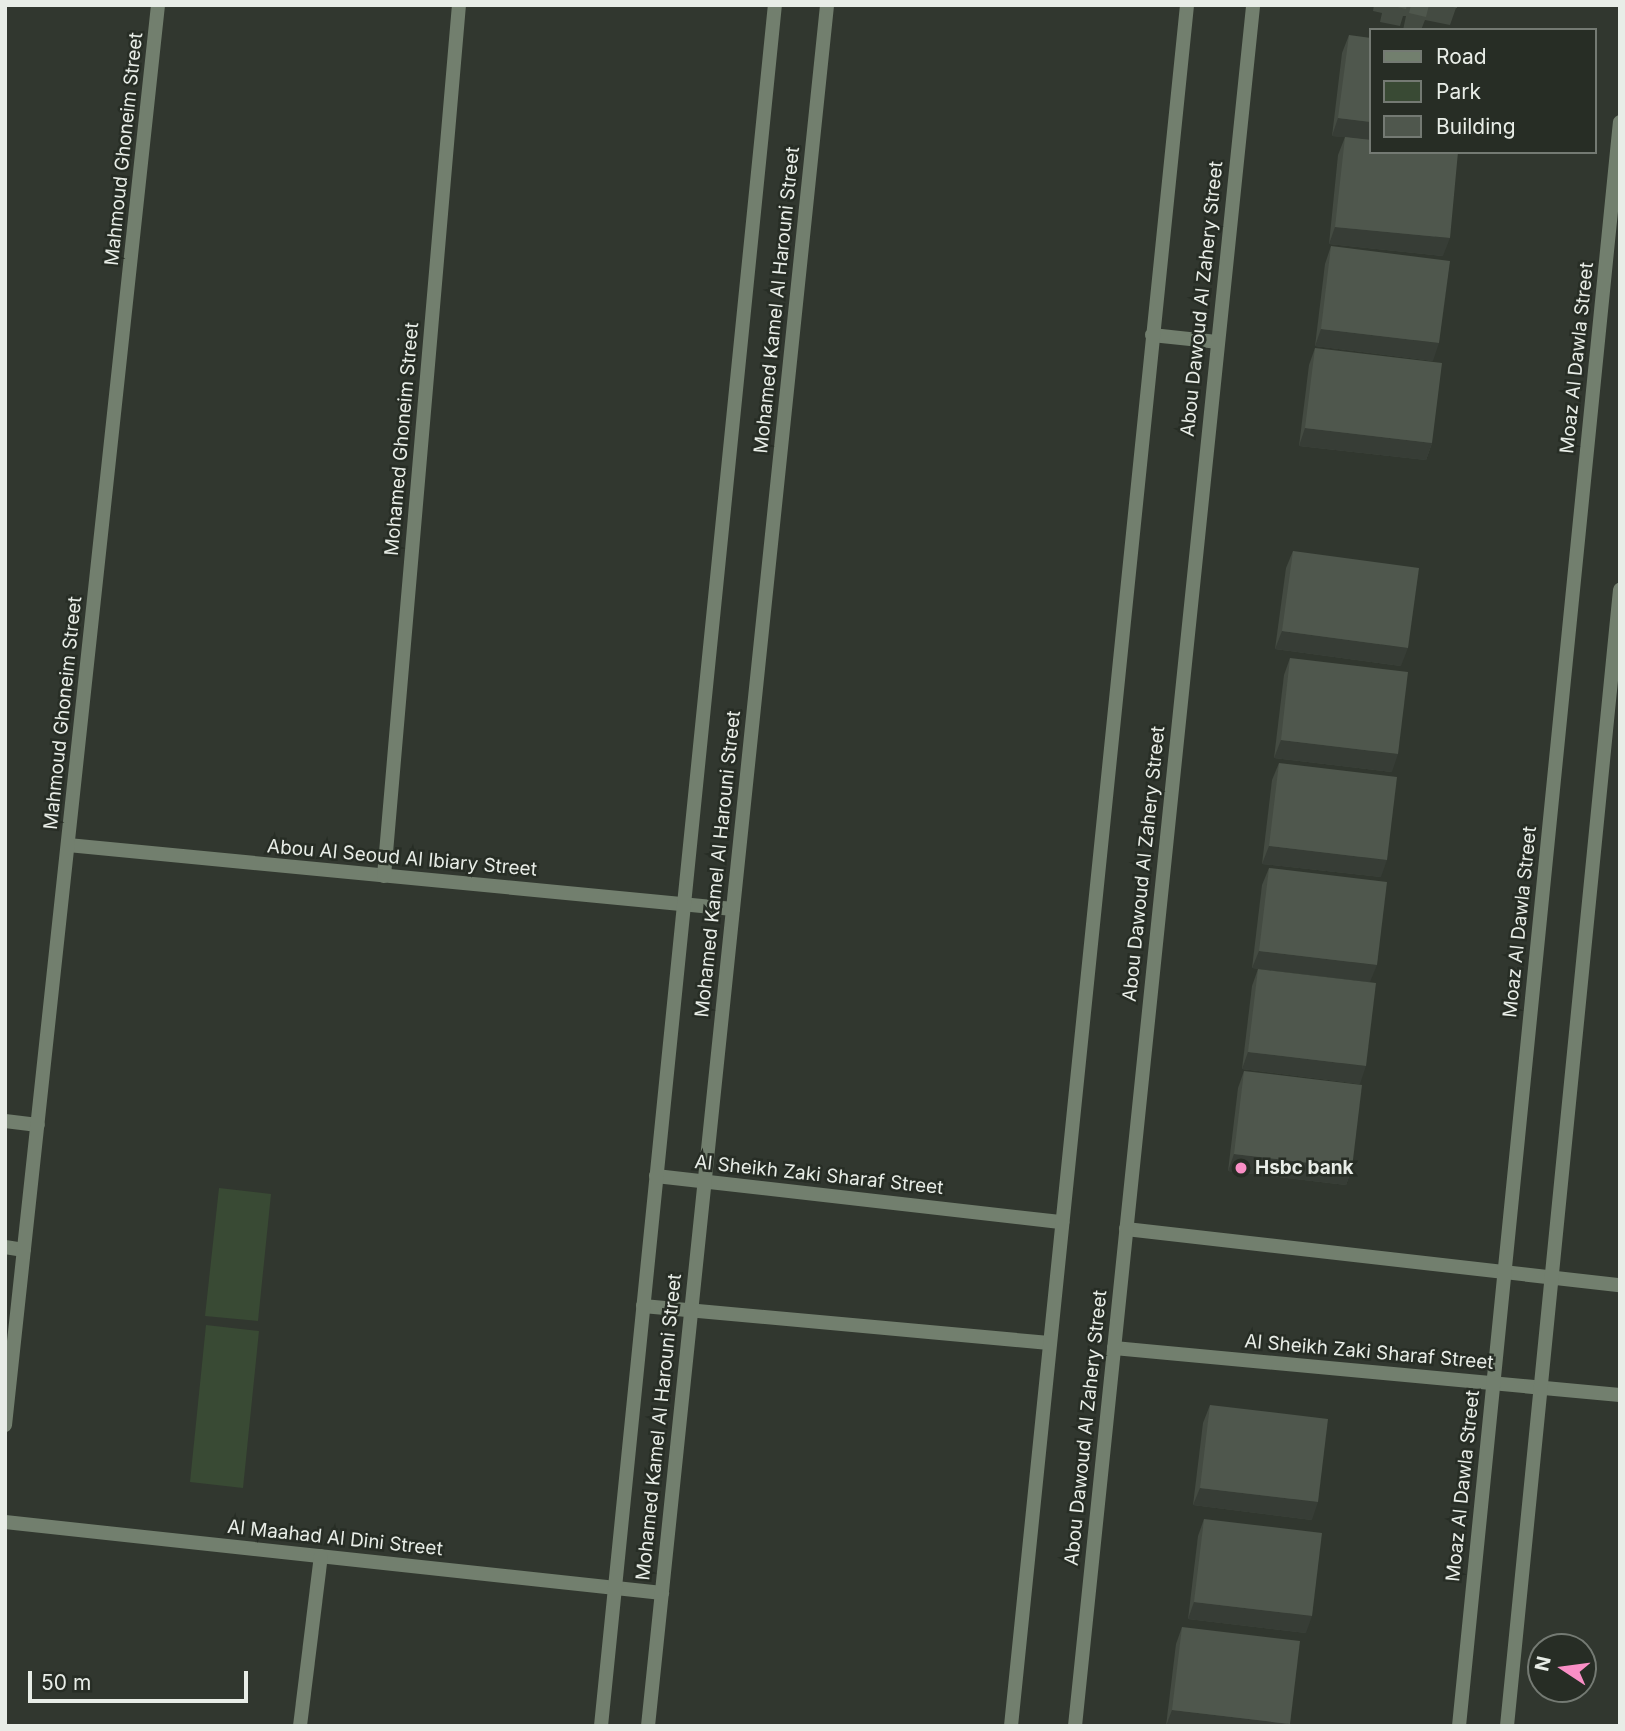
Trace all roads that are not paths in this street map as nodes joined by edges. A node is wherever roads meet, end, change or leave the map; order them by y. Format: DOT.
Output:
graph roads {
  1 [pos="158,5"];
  2 [pos="458,5"];
  3 [pos="775,5"];
  4 [pos="827,5"];
  5 [pos="1187,5"];
  6 [pos="1253,5"];
  7 [pos="1620,122"];
  8 [pos="1618,162"];
  9 [pos="1152,335"];
  10 [pos="1217,342"];
  11 [pos="1620,590"];
  12 [pos="68,845"];
  13 [pos="384,876"];
  14 [pos="684,904"];
  15 [pos="733,909"];
  16 [pos="5,1121"];
  17 [pos="38,1125"];
  18 [pos="656,1176"];
  19 [pos="704,1182"];
  20 [pos="1062,1222"];
  21 [pos="1126,1229"];
  22 [pos="5,1247"];
  23 [pos="24,1250"];
  24 [pos="1504,1272"];
  25 [pos="1552,1278"];
  26 [pos="1620,1285"];
  27 [pos="643,1306"];
  28 [pos="691,1310"];
  29 [pos="1049,1343"];
  30 [pos="1114,1348"];
  31 [pos="1493,1384"];
  32 [pos="1541,1388"];
  33 [pos="1620,1395"];
  34 [pos="5,1425"];
  35 [pos="5,1522"];
  36 [pos="321,1556"];
  37 [pos="614,1588"];
  38 [pos="662,1592"];
  39 [pos="300,1726"];
  40 [pos="601,1726"];
  41 [pos="648,1726"];
  42 [pos="1011,1726"];
  43 [pos="1075,1726"];
  44 [pos="1459,1726"];
  45 [pos="1507,1726"];
  1 -- 12 [label="street, Mahmoud Ghoneim Street"];
  2 -- 13 [label="street, Mohamed Ghoneim Street"];
  3 -- 14 [label="street, Mohamed Kamel Al Harouni Street"];
  4 -- 15 [label="street, Mohamed Kamel Al Harouni Street"];
  5 -- 9 [label="street"];
  6 -- 10 [label="street, Abou Dawoud Al Zahery Street"];
  7 -- 8 [label="street, Moaz Al Dawla Street"];
  8 -- 24 [label="street, Moaz Al Dawla Street"];
  9 -- 10 [label="street"];
  9 -- 20 [label="street"];
  10 -- 21 [label="street, Abou Dawoud Al Zahery Street"];
  11 -- 25 [label="street"];
  12 -- 13 [label="street, Abou Al Seoud Al Ibiary Street"];
  12 -- 17 [label="street, Mahmoud Ghoneim Street"];
  13 -- 14 [label="street, Abou Al Seoud Al Ibiary Street"];
  14 -- 15 [label="street, Abou Al Seoud Al Ibiary Street"];
  14 -- 18 [label="street, Mohamed Kamel Al Harouni Street"];
  15 -- 19 [label="street, Mohamed Kamel Al Harouni Street"];
  16 -- 17 [label="street"];
  17 -- 23 [label="street, Mahmoud Ghoneim Street"];
  18 -- 19 [label="street, Al Sheikh Zaki Sharaf Street"];
  18 -- 27 [label="street, Mohamed Kamel Al Harouni Street"];
  19 -- 20 [label="street, Al Sheikh Zaki Sharaf Street"];
  19 -- 28 [label="street, Mohamed Kamel Al Harouni Street"];
  20 -- 29 [label="street"];
  21 -- 24 [label="street"];
  21 -- 30 [label="street, Abou Dawoud Al Zahery Street"];
  22 -- 23 [label="street"];
  23 -- 34 [label="street, Mahmoud Ghoneim Street"];
  24 -- 25 [label="street"];
  24 -- 31 [label="street, Moaz Al Dawla Street"];
  25 -- 26 [label="street"];
  25 -- 32 [label="street"];
  27 -- 28 [label="street"];
  27 -- 37 [label="street, Mohamed Kamel Al Harouni Street"];
  28 -- 29 [label="street"];
  28 -- 38 [label="street, Mohamed Kamel Al Harouni Street"];
  29 -- 42 [label="street"];
  30 -- 31 [label="street, Al Sheikh Zaki Sharaf Street"];
  30 -- 43 [label="street, Abou Dawoud Al Zahery Street"];
  31 -- 32 [label="street, Al Sheikh Zaki Sharaf Street"];
  31 -- 44 [label="street, Moaz Al Dawla Street"];
  32 -- 33 [label="street, Al Sheikh Zaki Sharaf Street"];
  32 -- 45 [label="street"];
  35 -- 36 [label="street, Al Maahad Al Dini Street"];
  36 -- 37 [label="street, Al Maahad Al Dini Street"];
  36 -- 39 [label="street"];
  37 -- 38 [label="street, Al Maahad Al Dini Street"];
  37 -- 40 [label="street, Mohamed Kamel Al Harouni Street"];
  38 -- 41 [label="street, Mohamed Kamel Al Harouni Street"];
}
